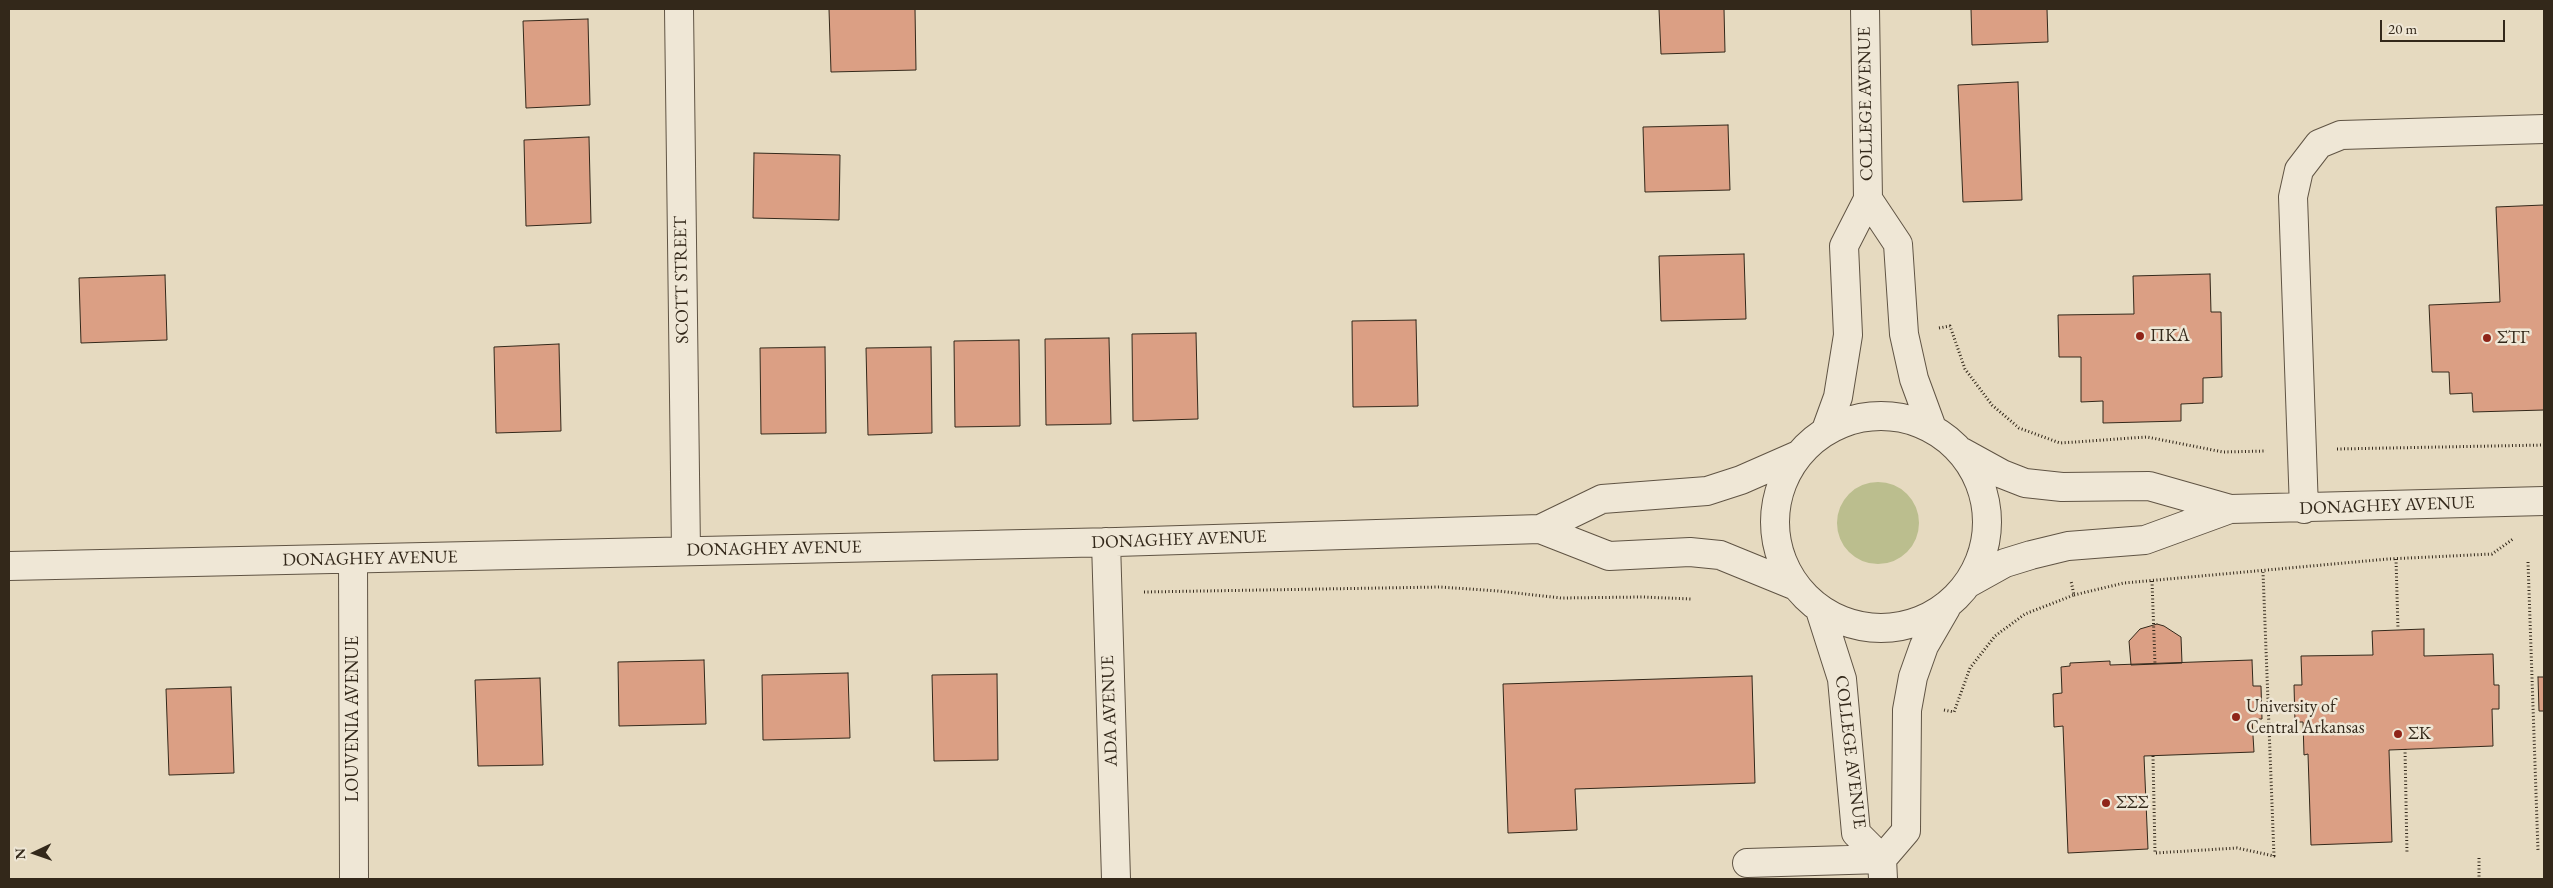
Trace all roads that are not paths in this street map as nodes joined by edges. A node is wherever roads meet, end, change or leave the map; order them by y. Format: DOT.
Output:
graph roads {
  1 [pos="679,9"];
  2 [pos="1865,9"];
  3 [pos="2544,129"];
  4 [pos="1868,199"];
  5 [pos="1932,428"];
  6 [pos="1826,430"];
  7 [pos="1961,452"];
  8 [pos="1798,454"];
  9 [pos="2544,501"];
  10 [pos="2230,509"];
  11 [pos="2304,509"];
  12 [pos="1540,529"];
  13 [pos="1106,542"];
  14 [pos="686,551"];
  15 [pos="353,559"];
  16 [pos="9,566"];
  17 [pos="1969,583"];
  18 [pos="1796,586"];
  19 [pos="1946,608"];
  20 [pos="1820,610"];
  21 [pos="1747,863"];
  22 [pos="1882,869"];
  23 [pos="354,879"];
  24 [pos="1116,879"];
  1 -- 14 [label="street, SCOTT STREET"];
  2 -- 4 [label="street, COLLEGE AVENUE"];
  3 -- 11 [label="street"];
  4 -- 5 [label="street, COLLEGE AVENUE"];
  4 -- 6 [label="street, COLLEGE AVENUE"];
  5 -- 6 [label="street"];
  5 -- 7 [label="street"];
  6 -- 8 [label="street"];
  7 -- 10 [label="street, DONAGHEY AVENUE"];
  7 -- 17 [label="street"];
  8 -- 12 [label="street, DONAGHEY AVENUE"];
  8 -- 18 [label="street"];
  9 -- 11 [label="street, DONAGHEY AVENUE"];
  10 -- 11 [label="street, DONAGHEY AVENUE"];
  10 -- 17 [label="street, DONAGHEY AVENUE"];
  12 -- 13 [label="street, DONAGHEY AVENUE"];
  12 -- 18 [label="street, DONAGHEY AVENUE"];
  13 -- 14 [label="street, DONAGHEY AVENUE"];
  13 -- 24 [label="street, ADA AVENUE"];
  14 -- 15 [label="street, DONAGHEY AVENUE"];
  15 -- 16 [label="street, DONAGHEY AVENUE"];
  15 -- 23 [label="street, LOUVENIA AVENUE"];
  17 -- 19 [label="street"];
  18 -- 20 [label="street"];
  19 -- 20 [label="street"];
  19 -- 22 [label="street"];
  20 -- 22 [label="street, COLLEGE AVENUE"];
  21 -- 22 [label="street"];
}
